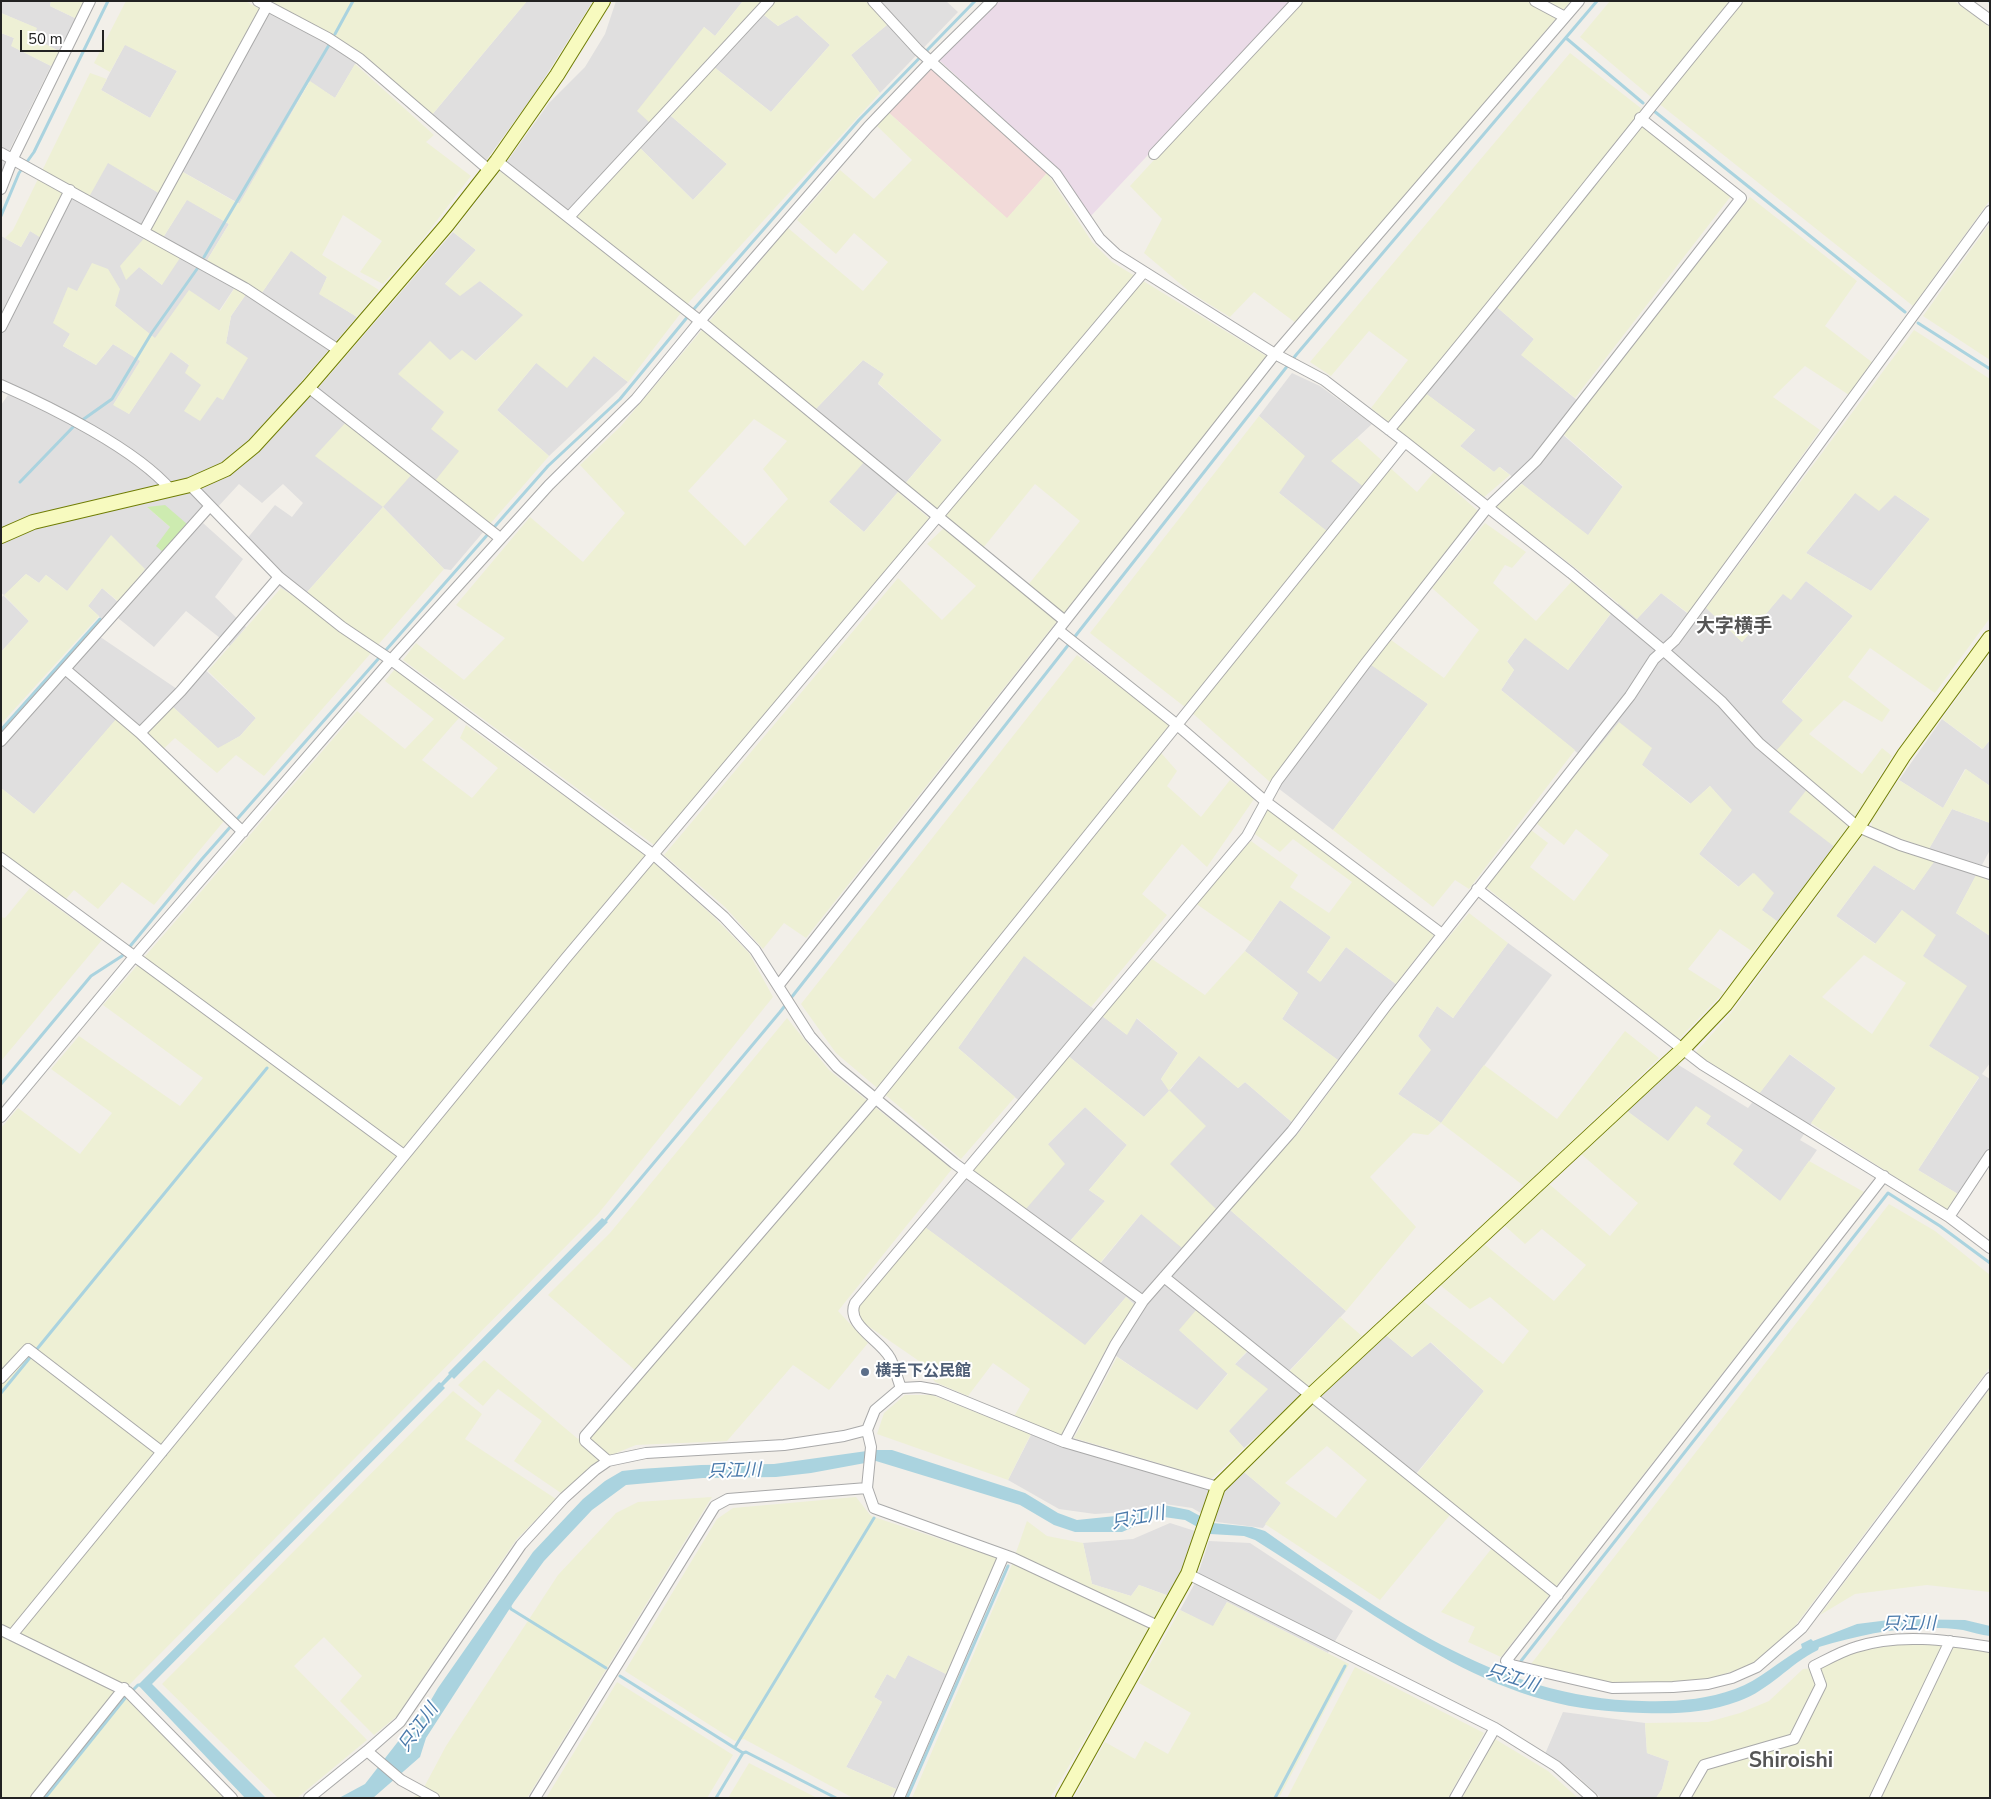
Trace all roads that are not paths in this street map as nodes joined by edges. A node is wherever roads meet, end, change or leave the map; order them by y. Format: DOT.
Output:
graph roads {
  1 [pos="90,1"];
  2 [pos="603,1"];
  3 [pos="770,1"];
  4 [pos="873,1"];
  5 [pos="992,1"];
  6 [pos="1297,1"];
  7 [pos="1535,1"];
  8 [pos="1579,1"];
  9 [pos="1737,1"];
  10 [pos="1964,1"];
  11 [pos="263,4"];
  12 [pos="1565,18"];
  13 [pos="1990,20"];
  14 [pos="931,61"];
  15 [pos="1640,118"];
  16 [pos="1,153"];
  17 [pos="1154,154"];
  18 [pos="13,158"];
  19 [pos="493,166"];
  20 [pos="1,188"];
  21 [pos="70,190"];
  22 [pos="1990,211"];
  23 [pos="569,216"];
  24 [pos="144,231"];
  25 [pos="1143,273"];
  26 [pos="700,321"];
  27 [pos="1,327"];
  28 [pos="340,350"];
  29 [pos="1280,356"];
  30 [pos="1,385"];
  31 [pos="308,387"];
  32 [pos="1388,430"];
  33 [pos="1405,442"];
  34 [pos="190,485"];
  35 [pos="171,490"];
  36 [pos="209,506"];
  37 [pos="1487,508"];
  38 [pos="939,518"];
  39 [pos="1,536"];
  40 [pos="500,538"];
  41 [pos="279,577"];
  42 [pos="1065,621"];
  43 [pos="1061,633"];
  44 [pos="1990,638"];
  45 [pos="1663,650"];
  46 [pos="391,660"];
  47 [pos="65,669"];
  48 [pos="1176,724"];
  49 [pos="140,734"];
  50 [pos="1,741"];
  51 [pos="1265,800"];
  52 [pos="1858,827"];
  53 [pos="240,830"];
  54 [pos="654,854"];
  55 [pos="1,858"];
  56 [pos="1990,874"];
  57 [pos="1477,889"];
  58 [pos="1442,934"];
  59 [pos="128,953"];
  60 [pos="780,989"];
  61 [pos="1682,1050"];
  62 [pos="876,1098"];
  63 [pos="1,1117"];
  64 [pos="404,1155"];
  65 [pos="1990,1155"];
  66 [pos="965,1170"];
  67 [pos="1884,1176"];
  68 [pos="1950,1217"];
  69 [pos="1990,1248"];
  70 [pos="1164,1276"];
  71 [pos="1142,1301"];
  72 [pos="1,1378"];
  73 [pos="1990,1378"];
  74 [pos="901,1388"];
  75 [pos="1310,1396"];
  76 [pos="868,1430"];
  77 [pos="1064,1442"];
  78 [pos="162,1452"];
  79 [pos="608,1461"];
  80 [pos="1218,1487"];
  81 [pos="867,1488"];
  82 [pos="1004,1555"];
  83 [pos="1188,1574"];
  84 [pos="1558,1595"];
  85 [pos="1160,1627"];
  86 [pos="1,1630"];
  87 [pos="12,1635"];
  88 [pos="1950,1641"];
  89 [pos="1990,1648"];
  90 [pos="128,1692"];
  91 [pos="1495,1728"];
  92 [pos="367,1751"];
  93 [pos="36,1798"];
  94 [pos="232,1798"];
  95 [pos="309,1798"];
  96 [pos="434,1798"];
  97 [pos="535,1798"];
  98 [pos="899,1798"];
  99 [pos="1062,1798"];
  100 [pos="1455,1798"];
  101 [pos="1592,1798"];
  102 [pos="1685,1798"];
  103 [pos="1875,1798"];
  1 -- 18 [label="street"];
  2 -- 19 [label="street"];
  3 -- 23 [label="street"];
  4 -- 14 [label="street"];
  5 -- 14 [label="street"];
  6 -- 17 [label="street"];
  7 -- 12 [label="street"];
  8 -- 12 [label="street"];
  9 -- 15 [label="street"];
  10 -- 13 [label="street"];
  11 -- 19 [label="street"];
  11 -- 24 [label="street"];
  12 -- 29 [label="street"];
  14 -- 25 [label="street"];
  14 -- 26 [label="street"];
  15 -- 32 [label="street"];
  15 -- 37 [label="street"];
  16 -- 18 [label="street"];
  18 -- 20 [label="street"];
  18 -- 21 [label="street"];
  19 -- 23 [label="street"];
  19 -- 28 [label="street"];
  21 -- 24 [label="street"];
  21 -- 27 [label="street"];
  22 -- 45 [label="street"];
  23 -- 26 [label="street"];
  24 -- 28 [label="street"];
  25 -- 29 [label="street"];
  25 -- 38 [label="street"];
  26 -- 38 [label="street"];
  26 -- 40 [label="street"];
  28 -- 31 [label="street"];
  29 -- 32 [label="street"];
  29 -- 42 [label="street"];
  30 -- 35 [label="street"];
  31 -- 34 [label="street"];
  31 -- 40 [label="street"];
  32 -- 33 [label="street"];
  33 -- 37 [label="street"];
  33 -- 48 [label="street"];
  34 -- 35 [label="street"];
  34 -- 36 [label="street"];
  35 -- 39 [label="street"];
  36 -- 41 [label="street"];
  36 -- 47 [label="street"];
  37 -- 45 [label="street"];
  37 -- 51 [label="street"];
  38 -- 42 [label="street"];
  38 -- 54 [label="street"];
  40 -- 46 [label="street"];
  41 -- 46 [label="street"];
  41 -- 49 [label="street"];
  42 -- 43 [label="street"];
  43 -- 48 [label="street"];
  43 -- 60 [label="street"];
  44 -- 52 [label="street"];
  45 -- 52 [label="street"];
  45 -- 57 [label="street"];
  46 -- 53 [label="street"];
  46 -- 54 [label="street"];
  47 -- 49 [label="street"];
  47 -- 50 [label="street"];
  48 -- 51 [label="street"];
  48 -- 62 [label="street"];
  49 -- 53 [label="street"];
  51 -- 58 [label="street"];
  51 -- 66 [label="street"];
  52 -- 56 [label="street"];
  52 -- 61 [label="street"];
  53 -- 59 [label="street"];
  54 -- 60 [label="street"];
  54 -- 64 [label="street"];
  55 -- 59 [label="street"];
  57 -- 58 [label="street"];
  57 -- 61 [label="street"];
  58 -- 70 [label="street"];
  59 -- 63 [label="street"];
  59 -- 64 [label="street"];
  60 -- 62 [label="street"];
  61 -- 67 [label="street"];
  61 -- 75 [label="street"];
  62 -- 66 [label="street"];
  62 -- 79 [label="street"];
  64 -- 78 [label="street"];
  65 -- 68 [label="street"];
  66 -- 71 [label="street"];
  66 -- 74 [label="street"];
  67 -- 68 [label="street"];
  67 -- 84 [label="street"];
  68 -- 69 [label="street"];
  70 -- 71 [label="street"];
  70 -- 75 [label="street"];
  71 -- 77 [label="street"];
  72 -- 78 [label="street"];
  73 -- 84 [label="street"];
  74 -- 76 [label="street"];
  74 -- 77 [label="street"];
  75 -- 80 [label="street"];
  75 -- 84 [label="street"];
  76 -- 79 [label="street"];
  76 -- 81 [label="street"];
  77 -- 80 [label="street"];
  78 -- 87 [label="street"];
  79 -- 92 [label="street"];
  80 -- 83 [label="street"];
  81 -- 82 [label="street"];
  81 -- 97 [label="street"];
  82 -- 85 [label="street"];
  82 -- 98 [label="street"];
  83 -- 85 [label="street"];
  83 -- 91 [label="street"];
  85 -- 99 [label="street"];
  86 -- 87 [label="street"];
  87 -- 90 [label="street"];
  88 -- 89 [label="street"];
  88 -- 102 [label="street"];
  88 -- 103 [label="street"];
  90 -- 93 [label="street"];
  90 -- 94 [label="street"];
  91 -- 100 [label="street"];
  91 -- 101 [label="street"];
  92 -- 95 [label="street"];
  92 -- 96 [label="street"];
}
